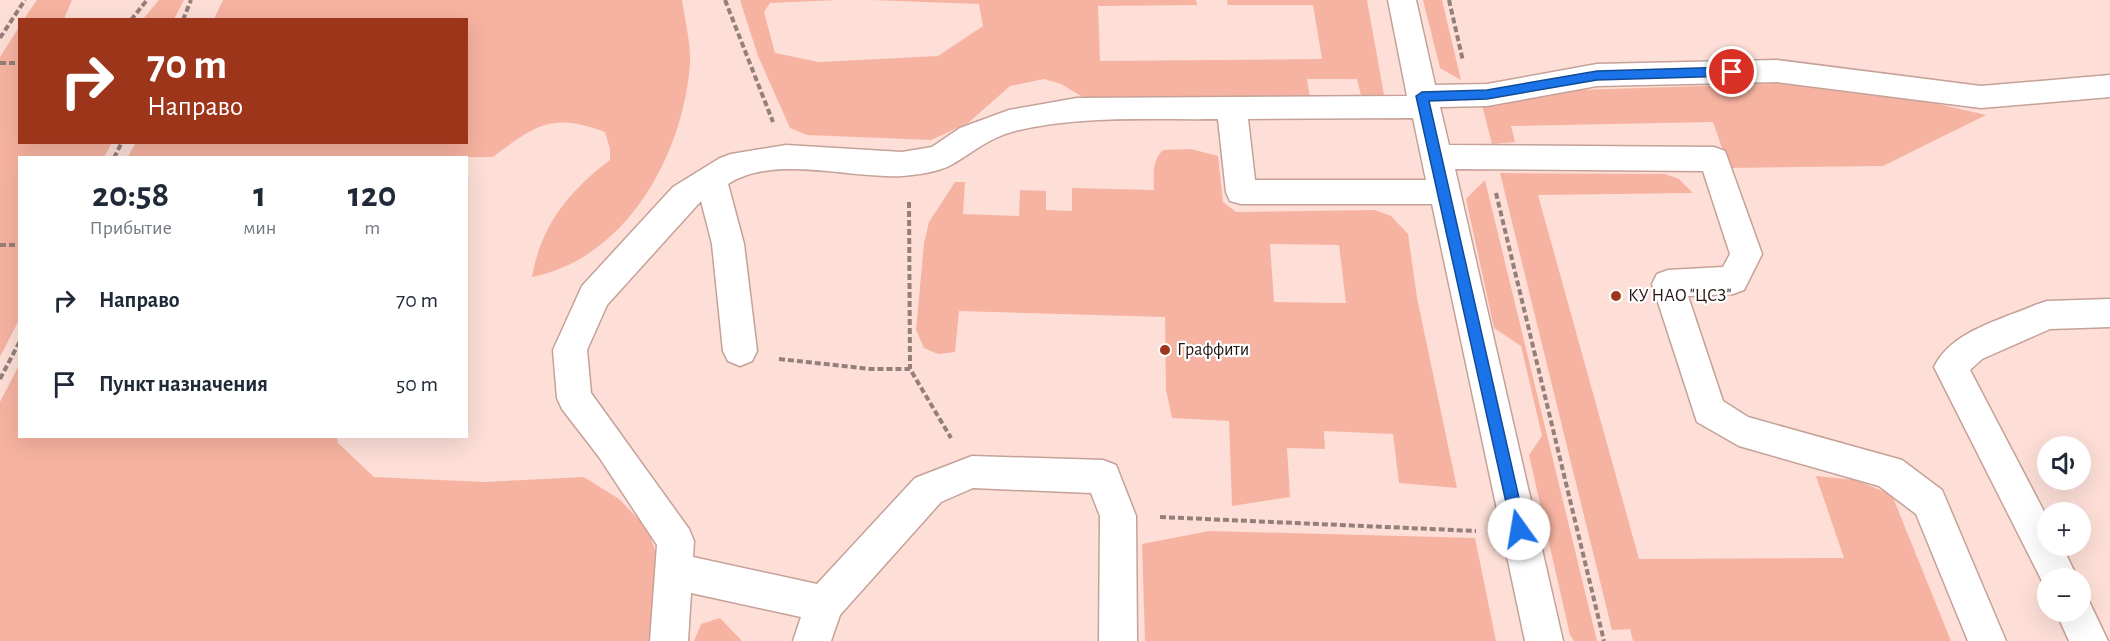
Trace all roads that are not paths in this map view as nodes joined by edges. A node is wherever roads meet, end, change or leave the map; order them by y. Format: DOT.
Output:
graph roads {
  1 [pos="1402,0"];
  2 [pos="2110,86"];
  3 [pos="1423,102"];
  4 [pos="1232,108"];
  5 [pos="1436,157"];
  6 [pos="711,179"];
  7 [pos="1443,192"];
  8 [pos="2110,313"];
  9 [pos="740,351"];
  10 [pos="2053,568"];
  11 [pos="673,571"];
  12 [pos="824,604"];
  13 [pos="2080,622"];
  14 [pos="669,641"];
  15 [pos="812,641"];
  16 [pos="1118,641"];
  17 [pos="1544,641"];
  18 [pos="1987,641"];
  19 [pos="2089,641"];
  1 -- 3 [label="street"];
  2 -- 3 [label="street"];
  3 -- 4 [label="street"];
  3 -- 5 [label="street"];
  4 -- 6 [label="street"];
  4 -- 7 [label="street"];
  5 -- 7 [label="street"];
  5 -- 18 [label="street"];
  6 -- 9 [label="street"];
  6 -- 11 [label="street"];
  7 -- 17 [label="street"];
  8 -- 10 [label="street"];
  11 -- 12 [label="street"];
  11 -- 14 [label="street"];
  12 -- 15 [label="street"];
  12 -- 16 [label="street"];
  13 -- 19 [label="street"];
}
